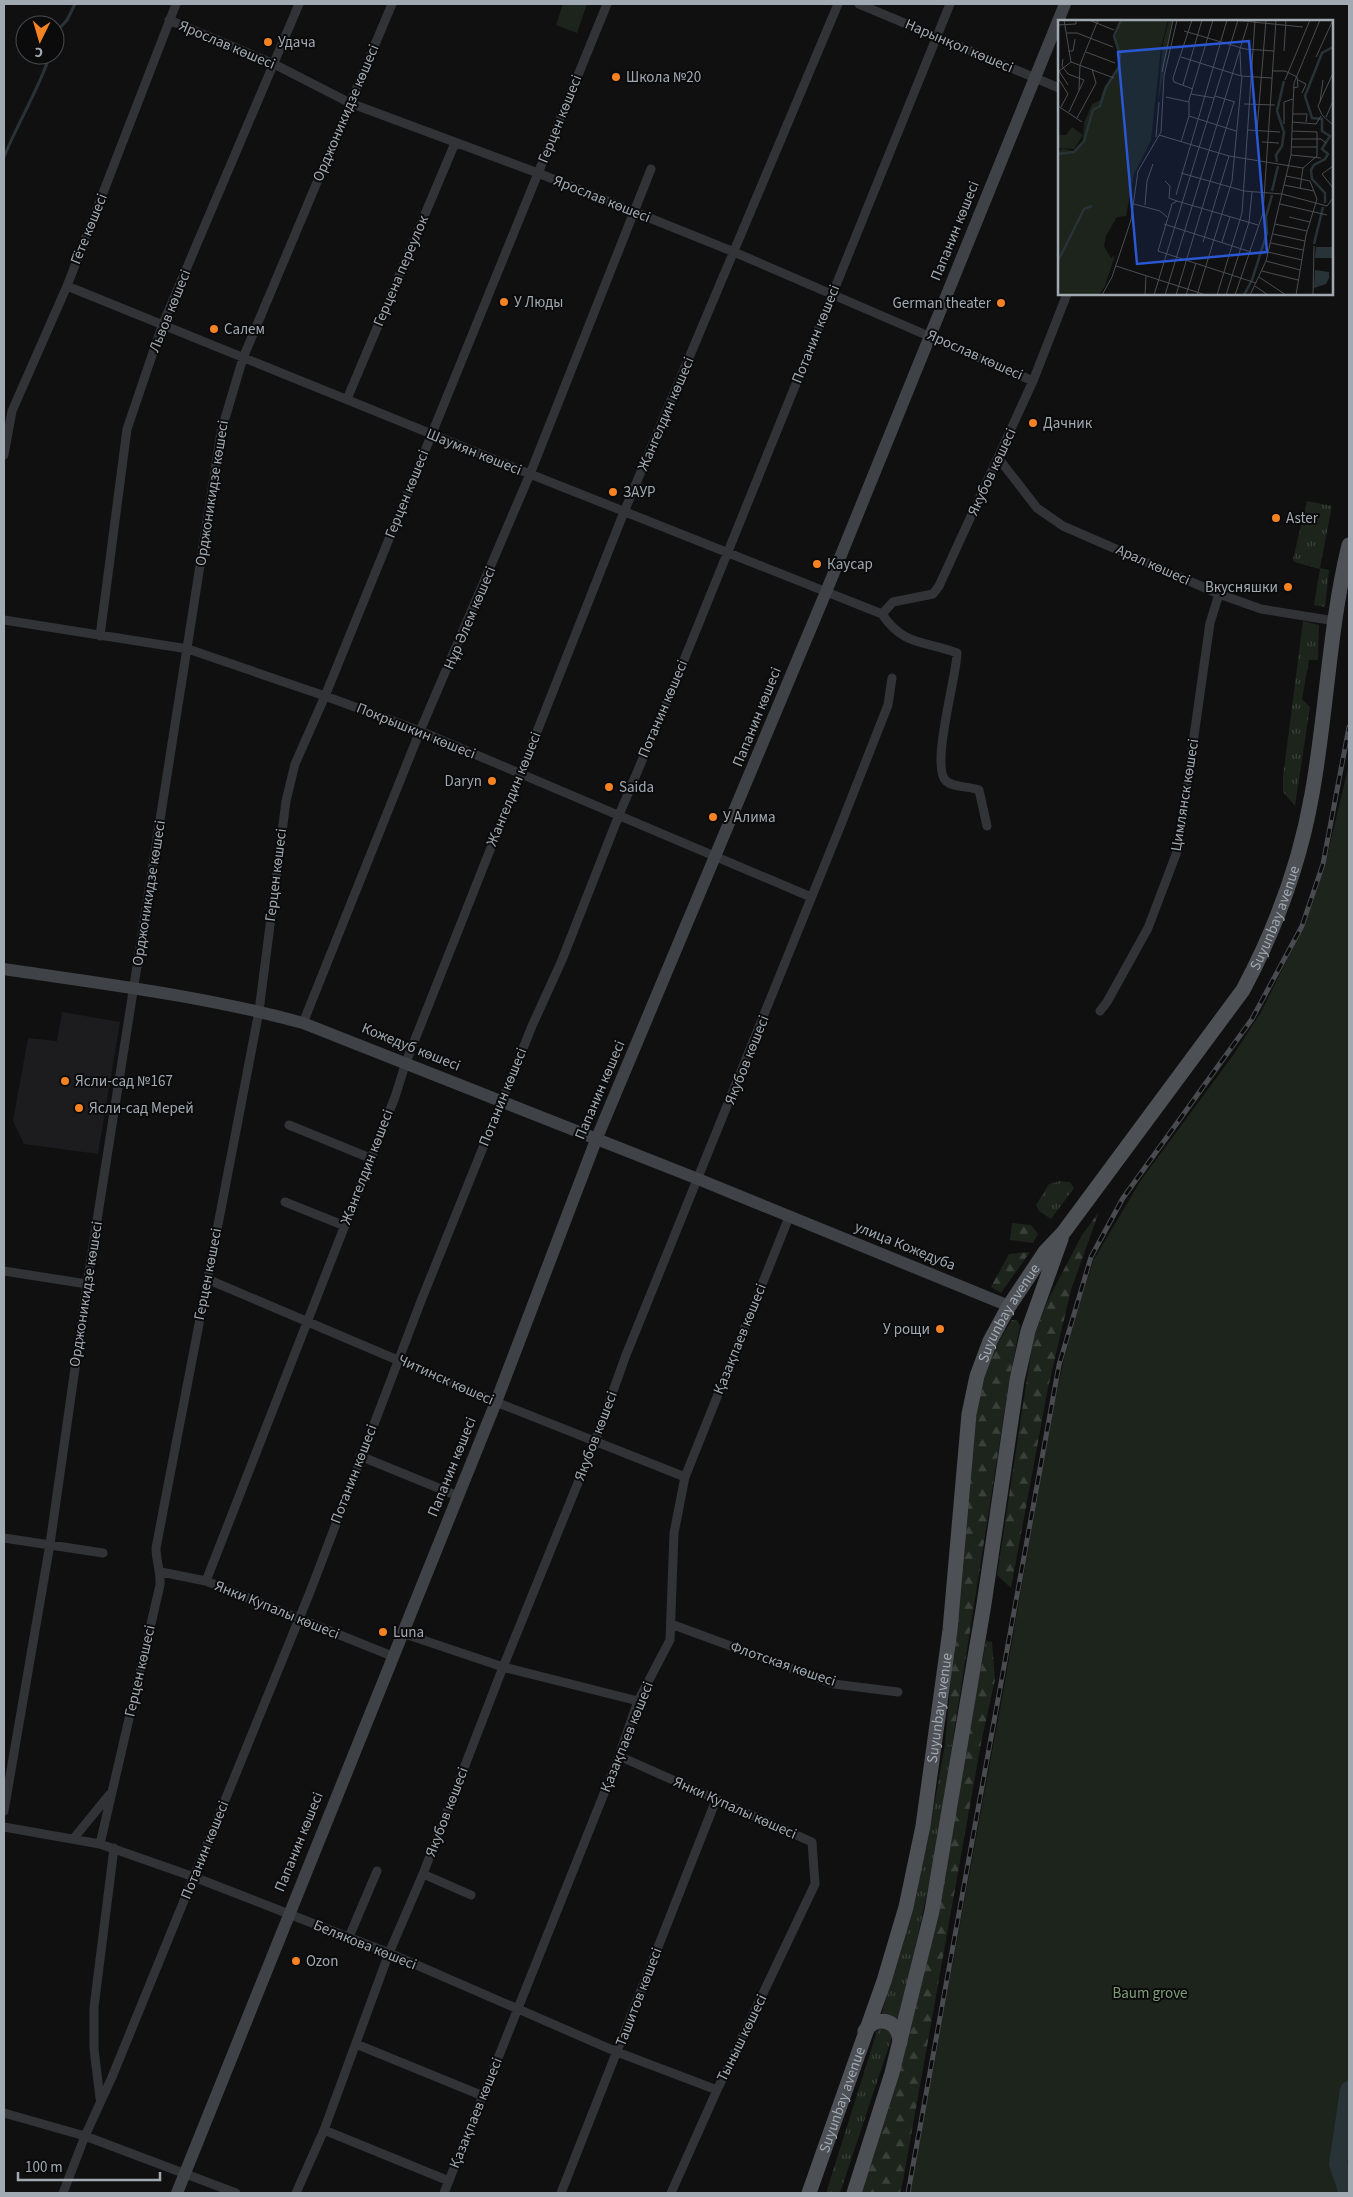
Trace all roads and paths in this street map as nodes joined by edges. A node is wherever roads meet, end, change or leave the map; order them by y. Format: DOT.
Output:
graph roads {
  1 [pos="176,4"];
  2 [pos="299,4"];
  3 [pos="392,4"];
  4 [pos="607,4"];
  5 [pos="838,4"];
  6 [pos="859,4"];
  7 [pos="950,4"];
  8 [pos="1065,4"];
  9 [pos="169,20"];
  10 [pos="1058,20"];
  11 [pos="1058,21"];
  12 [pos="936,38"];
  13 [pos="274,64"];
  14 [pos="1034,78"];
  15 [pos="1058,88"];
  16 [pos="350,103"];
  17 [pos="455,143"];
  18 [pos="651,169"];
  19 [pos="538,173"];
  20 [pos="634,212"];
  21 [pos="734,252"];
  22 [pos="67,286"];
  23 [pos="832,293"];
  24 [pos="1067,295"];
  25 [pos="162,326"];
  26 [pos="931,336"];
  27 [pos="243,358"];
  28 [pos="1034,381"];
  29 [pos="347,399"];
  30 [pos="432,434"];
  31 [pos="4,455"];
  32 [pos="999,459"];
  33 [pos="530,474"];
  34 [pos="624,512"];
  35 [pos="1349,545"];
  36 [pos="727,553"];
  37 [pos="826,592"];
  38 [pos="1219,594"];
  39 [pos="882,614"];
  40 [pos="4,620"];
  41 [pos="1335,621"];
  42 [pos="100,636"];
  43 [pos="188,649"];
  44 [pos="892,678"];
  45 [pos="325,696"];
  46 [pos="420,731"];
  47 [pos="520,774"];
  48 [pos="619,815"];
  49 [pos="987,826"];
  50 [pos="717,856"];
  51 [pos="812,897"];
  52 [pos="4,969"];
  53 [pos="134,988"];
  54 [pos="1100,1010"];
  55 [pos="259,1011"];
  56 [pos="303,1023"];
  57 [pos="406,1062"];
  58 [pos="502,1101"];
  59 [pos="289,1125"];
  60 [pos="596,1140"];
  61 [pos="370,1158"];
  62 [pos="698,1179"];
  63 [pos="285,1202"];
  64 [pos="789,1217"];
  65 [pos="344,1226"];
  66 [pos="1063,1232"];
  67 [pos="4,1271"];
  68 [pos="207,1279"];
  69 [pos="87,1284"];
  70 [pos="1009,1306"];
  71 [pos="309,1321"];
  72 [pos="398,1359"];
  73 [pos="496,1402"];
  74 [pos="595,1441"];
  75 [pos="360,1456"];
  76 [pos="685,1477"];
  77 [pos="458,1496"];
  78 [pos="4,1538"];
  79 [pos="50,1544"];
  80 [pos="103,1553"];
  81 [pos="161,1572"];
  82 [pos="206,1581"];
  83 [pos="298,1619"];
  84 [pos="671,1624"];
  85 [pos="402,1633"];
  86 [pos="392,1656"];
  87 [pos="503,1667"];
  88 [pos="898,1692"];
  89 [pos="638,1701"];
  90 [pos="619,1756"];
  91 [pos="111,1793"];
  92 [pos="716,1800"];
  93 [pos="4,1811"];
  94 [pos="4,1827"];
  95 [pos="74,1838"];
  96 [pos="100,1844"];
  97 [pos="114,1848"];
  98 [pos="377,1871"];
  99 [pos="423,1874"];
  100 [pos="194,1877"];
  101 [pos="815,1884"];
  102 [pos="472,1895"];
  103 [pos="287,1914"];
  104 [pos="349,1937"];
  105 [pos="389,1953"];
  106 [pos="518,2009"];
  107 [pos="865,2031"];
  108 [pos="900,2042"];
  109 [pos="356,2044"];
  110 [pos="617,2052"];
  111 [pos="717,2090"];
  112 [pos="483,2096"];
  113 [pos="100,2099"];
  114 [pos="4,2113"];
  115 [pos="324,2130"];
  116 [pos="84,2136"];
  117 [pos="184,2173"];
  118 [pos="449,2181"];
  119 [pos="63,2193"];
  120 [pos="177,2193"];
  121 [pos="236,2193"];
  122 [pos="296,2193"];
  123 [pos="444,2193"];
  124 [pos="561,2193"];
  125 [pos="671,2193"];
  126 [pos="809,2193"];
  127 [pos="854,2193"];
  1 -- 9 [label="street, Гёте көшесі"];
  2 -- 13 [label="street, Львов көшесі"];
  3 -- 16 [label="street, Орджоникидзе көшесі"];
  4 -- 19 [label="street, Герцен көшесі"];
  5 -- 21 [label="street, Жангелдин көшесі"];
  6 -- 12 [label="street, Нарынқол көшесі"];
  7 -- 12 [label="street, Потанин көшесі"];
  8 -- 10 [label="main road, Папанин көшесі"];
  9 -- 13 [label="street, Ярослав көшесі"];
  9 -- 22 [label="street, Гёте көшесі"];
  11 -- 14 [label="main road, Папанин көшесі"];
  12 -- 14 [label="street, Нарынқол көшесі"];
  12 -- 23 [label="street, Потанин көшесі"];
  13 -- 16 [label="street, Ярослав көшесі"];
  13 -- 25 [label="street, Львов көшесі"];
  14 -- 15 [label="street, Нарынқол көшесі"];
  14 -- 26 [label="main road, Папанин көшесі"];
  16 -- 17 [label="street, Ярослав көшесі"];
  16 -- 27 [label="street, Орджоникидзе көшесі"];
  17 -- 19 [label="street, Ярослав көшесі"];
  17 -- 29 [label="street, Герцена переулок"];
  18 -- 20 [label="street, Нұр Әлем көшесі"];
  19 -- 20 [label="street, Ярослав көшесі"];
  19 -- 30 [label="street, Герцен көшесі"];
  20 -- 21 [label="street, Ярослав көшесі"];
  20 -- 33 [label="street, Нұр Әлем көшесі"];
  21 -- 23 [label="street, Ярослав көшесі"];
  21 -- 34 [label="street, Жангелдин көшесі"];
  22 -- 25 [label="street, Шаумян көшесі"];
  22 -- 31 [label="street, Гёте көшесі"];
  23 -- 26 [label="street, Ярослав көшесі"];
  23 -- 36 [label="street, Потанин көшесі"];
  24 -- 28 [label="street, Якубов көшесі"];
  25 -- 27 [label="street, Шаумян көшесі"];
  25 -- 42 [label="street, Львов көшесі"];
  26 -- 28 [label="street, Ярослав көшесі"];
  26 -- 37 [label="main road, Папанин көшесі"];
  27 -- 29 [label="street, Шаумян көшесі"];
  27 -- 43 [label="street, Орджоникидзе көшесі"];
  28 -- 32 [label="street, Якубов көшесі"];
  29 -- 30 [label="street, Шаумян көшесі"];
  30 -- 33 [label="street, Шаумян көшесі"];
  30 -- 45 [label="street, Герцен көшесі"];
  32 -- 38 [label="street, Арал көшесі"];
  32 -- 39 [label="street, Якубов көшесі"];
  33 -- 34 [label="street, Шаумян көшесі"];
  33 -- 46 [label="street, Нұр Әлем көшесі"];
  34 -- 36 [label="street, Шаумян көшесі"];
  34 -- 47 [label="street, Жангелдин көшесі"];
  35 -- 41 [label="main road, Suyunbay avenue"];
  36 -- 37 [label="street, Шаумян көшесі"];
  36 -- 48 [label="street, Потанин көшесі"];
  37 -- 39 [label="street, Шаумян көшесі"];
  37 -- 50 [label="main road, Папанин көшесі"];
  38 -- 41 [label="street, Арал көшесі"];
  38 -- 54 [label="street, Цимлянск көшесі"];
  39 -- 49 [label="street"];
  40 -- 42 [label="street, Покрышкин көшесі"];
  41 -- 66 [label="main road, Suyunbay avenue"];
  42 -- 43 [label="street, Покрышкин көшесі"];
  43 -- 45 [label="street, Покрышкин көшесі"];
  43 -- 53 [label="street, Орджоникидзе көшесі"];
  44 -- 51 [label="street, Якубов көшесі"];
  45 -- 46 [label="street, Покрышкин көшесі"];
  45 -- 55 [label="street, Герцен көшесі"];
  46 -- 47 [label="street, Покрышкин көшесі"];
  46 -- 56 [label="street, Нұр Әлем көшесі"];
  47 -- 48 [label="street, Покрышкин көшесі"];
  47 -- 57 [label="street, Жангелдин көшесі"];
  48 -- 50 [label="street, Покрышкин көшесі"];
  48 -- 58 [label="street, Потанин көшесі"];
  50 -- 51 [label="street, Покрышкин көшесі"];
  50 -- 60 [label="main road, Папанин көшесі"];
  51 -- 62 [label="street, Якубов көшесі"];
  52 -- 53 [label="main road, Кожедуб көшесі"];
  53 -- 55 [label="main road, Кожедуб көшесі"];
  53 -- 69 [label="street, Орджоникидзе көшесі"];
  55 -- 56 [label="main road, Кожедуб көшесі"];
  55 -- 68 [label="street, Герцен көшесі"];
  56 -- 57 [label="main road, Кожедуб көшесі"];
  57 -- 58 [label="main road, Кожедуб көшесі"];
  57 -- 61 [label="street, Жангелдин көшесі"];
  58 -- 60 [label="main road, Кожедуб көшесі"];
  58 -- 72 [label="street, Потанин көшесі"];
  59 -- 61 [label="street"];
  60 -- 62 [label="main road, Кожедуб көшесі"];
  60 -- 73 [label="main road, Папанин көшесі"];
  61 -- 65 [label="street, Жангелдин көшесі"];
  62 -- 64 [label="main road, Кожедуб көшесі"];
  62 -- 74 [label="street, Якубов көшесі"];
  63 -- 65 [label="street"];
  64 -- 70 [label="main road, улица Кожедуба"];
  64 -- 76 [label="street, Қазақпаев көшесі"];
  65 -- 71 [label="street, Жангелдин көшесі"];
  66 -- 70 [label="main road, Suyunbay avenue"];
  66 -- 108 [label="main road, Suyunbay avenue"];
  67 -- 69 [label="street"];
  68 -- 71 [label="street, Читинск көшесі"];
  68 -- 81 [label="street, Герцен көшесі"];
  69 -- 79 [label="street, Орджоникидзе көшесі"];
  70 -- 107 [label="main road, Suyunbay avenue"];
  71 -- 72 [label="street, Читинск көшесі"];
  71 -- 82 [label="street, Жангелдин көшесі"];
  72 -- 73 [label="street, Читинск көшесі"];
  72 -- 75 [label="street, Потанин көшесі"];
  73 -- 74 [label="street, Читинск көшесі"];
  73 -- 77 [label="main road, Папанин көшесі"];
  74 -- 76 [label="street, Читинск көшесі"];
  74 -- 87 [label="street, Якубов көшесі"];
  75 -- 77 [label="street"];
  75 -- 83 [label="street, Потанин көшесі"];
  76 -- 84 [label="street, Қазақпаев көшесі"];
  77 -- 85 [label="main road, Папанин көшесі"];
  78 -- 79 [label="street"];
  79 -- 80 [label="street"];
  79 -- 93 [label="street, Орджоникидзе көшесі"];
  81 -- 82 [label="street, Янки Купалы көшесі"];
  81 -- 91 [label="street, Герцен көшесі"];
  82 -- 83 [label="street, Янки Купалы көшесі"];
  83 -- 86 [label="street, Янки Купалы көшесі"];
  83 -- 100 [label="street, Потанин көшесі"];
  84 -- 88 [label="street, Флотская көшесі"];
  84 -- 89 [label="street, Қазақпаев көшесі"];
  85 -- 86 [label="main road, Папанин көшесі"];
  85 -- 87 [label="street"];
  86 -- 103 [label="main road, Папанин көшесі"];
  87 -- 89 [label="street"];
  87 -- 99 [label="street, Якубов көшесі"];
  89 -- 90 [label="street, Қазақпаев көшесі"];
  90 -- 92 [label="street, Янки Купалы көшесі"];
  90 -- 106 [label="street, Қазақпаев көшесі"];
  91 -- 95 [label="street"];
  91 -- 96 [label="street, Герцен көшесі"];
  92 -- 101 [label="street, Янки Купалы көшесі"];
  92 -- 110 [label="street, Ташитов көшесі"];
  94 -- 95 [label="street, Белякова көшесі"];
  95 -- 96 [label="street, Белякова көшесі"];
  96 -- 97 [label="street, Белякова көшесі"];
  97 -- 100 [label="street, Белякова көшесі"];
  97 -- 113 [label="street"];
  98 -- 104 [label="street"];
  99 -- 102 [label="street"];
  99 -- 105 [label="street, Якубов көшесі"];
  100 -- 103 [label="street, Белякова көшесі"];
  100 -- 113 [label="street, Потанин көшесі"];
  101 -- 111 [label="street, Тыныш көшесі"];
  103 -- 104 [label="street, Белякова көшесі"];
  103 -- 117 [label="main road, Папанин көшесі"];
  104 -- 105 [label="street, Белякова көшесі"];
  105 -- 106 [label="street, Белякова көшесі"];
  105 -- 109 [label="street, Якубов көшесі"];
  106 -- 110 [label="street, Белякова көшесі"];
  106 -- 112 [label="street, Қазақпаев көшесі"];
  107 -- 108 [label="main road"];
  107 -- 126 [label="main road, Suyunbay avenue"];
  108 -- 127 [label="main road, Suyunbay avenue"];
  109 -- 112 [label="street"];
  109 -- 115 [label="street, Якубов көшесі"];
  110 -- 111 [label="street, Белякова көшесі"];
  110 -- 124 [label="street, Ташитов көшесі"];
  111 -- 125 [label="street, Тыныш көшесі"];
  112 -- 118 [label="street, Қазақпаев көшесі"];
  113 -- 116 [label="street, Потанин көшесі"];
  114 -- 116 [label="street"];
  115 -- 118 [label="street"];
  115 -- 122 [label="street, Якубов көшесі"];
  116 -- 117 [label="street"];
  116 -- 119 [label="street, Потанин көшесі"];
  117 -- 120 [label="main road, Папанин көшесі"];
  117 -- 121 [label="street"];
  118 -- 123 [label="street, Қазақпаев көшесі"];
}
